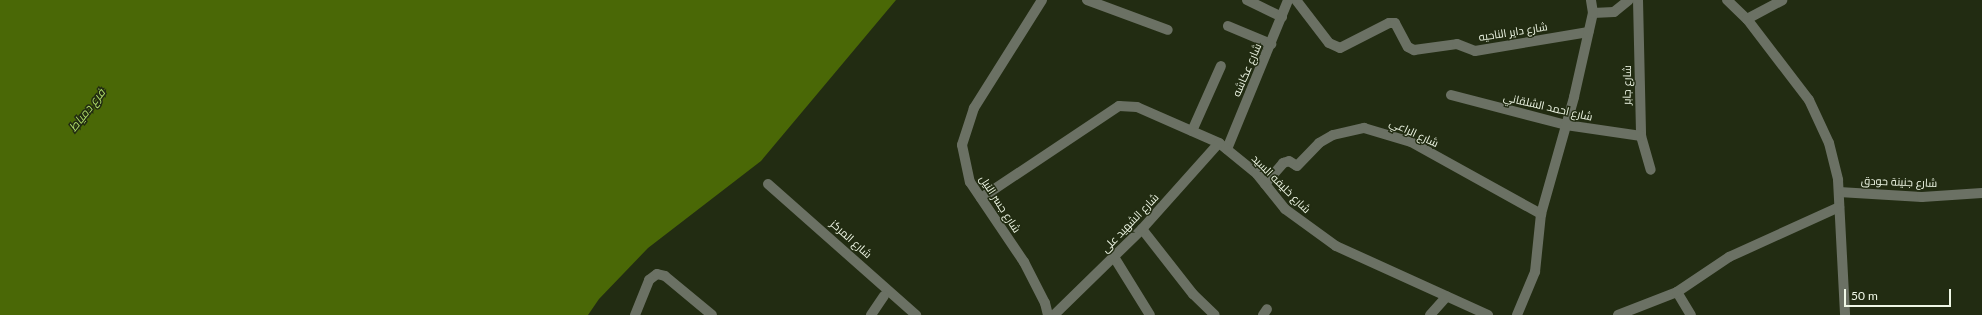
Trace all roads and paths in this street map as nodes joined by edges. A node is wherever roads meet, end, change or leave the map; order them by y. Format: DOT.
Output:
graph roads {
  1 [pos="1042,0"];
  2 [pos="1087,0"];
  3 [pos="1247,0"];
  4 [pos="1288,0"];
  5 [pos="1296,0"];
  6 [pos="1591,0"];
  7 [pos="1629,0"];
  8 [pos="1638,0"];
  9 [pos="1727,0"];
  10 [pos="1782,0"];
  11 [pos="1593,13"];
  12 [pos="1282,17"];
  13 [pos="1747,19"];
  14 [pos="1228,26"];
  15 [pos="1168,30"];
  16 [pos="1588,32"];
  17 [pos="1271,44"];
  18 [pos="1221,66"];
  19 [pos="1451,95"];
  20 [pos="1566,125"];
  21 [pos="1192,131"];
  22 [pos="1640,136"];
  23 [pos="1223,146"];
  24 [pos="1651,170"];
  25 [pos="768,184"];
  26 [pos="1265,184"];
  27 [pos="1839,192"];
  28 [pos="1982,193"];
  29 [pos="981,198"];
  30 [pos="1839,207"];
  31 [pos="1541,214"];
  32 [pos="1142,228"];
  33 [pos="1114,257"];
  34 [pos="1677,292"];
  35 [pos="884,296"];
  36 [pos="1447,296"];
  37 [pos="635,315"];
  38 [pos="712,315"];
  39 [pos="871,315"];
  40 [pos="916,315"];
  41 [pos="1048,315"];
  42 [pos="1054,315"];
  43 [pos="1150,315"];
  44 [pos="1215,315"];
  45 [pos="1430,315"];
  46 [pos="1488,315"];
  47 [pos="1517,315"];
  48 [pos="1618,315"];
  49 [pos="1691,315"];
  50 [pos="1845,315"];
  1 -- 29 [label="street, شارع جسر النيل"];
  2 -- 15 [label="street"];
  3 -- 12 [label="street"];
  4 -- 12 [label="street, شارع عكاشه"];
  5 -- 16 [label="street, شارع داير الناحيه"];
  6 -- 11 [label="street"];
  7 -- 11 [label="street"];
  8 -- 22 [label="street, شارع جابر"];
  9 -- 13 [label="street"];
  10 -- 13 [label="street"];
  11 -- 16 [label="street"];
  12 -- 17 [label="street, شارع عكاشه"];
  13 -- 27 [label="street"];
  14 -- 17 [label="street"];
  16 -- 20 [label="street"];
  17 -- 23 [label="street, شارع عكاشه"];
  18 -- 21 [label="street"];
  19 -- 20 [label="street, شارع احمد الشلقاني"];
  20 -- 22 [label="street, شارع احمد الشلقاني"];
  20 -- 31 [label="street"];
  21 -- 23 [label="street, شارع خليفه السيد"];
  21 -- 29 [label="street, شارع خليفه السيد"];
  22 -- 24 [label="street, شارع جابر"];
  23 -- 26 [label="street, شارع خليفه السيد"];
  23 -- 32 [label="street, شارع الشهيد على"];
  25 -- 40 [label="street, شارع المركز"];
  26 -- 31 [label="street, شارع الراعي"];
  26 -- 36 [label="street, شارع خليفه السيد"];
  27 -- 28 [label="street, شارع جنينة حودق"];
  27 -- 30 [label="street"];
  29 -- 41 [label="street, شارع جسر النيل"];
  30 -- 34 [label="street"];
  30 -- 50 [label="street"];
  31 -- 47 [label="street"];
  32 -- 33 [label="street, شارع الشهيد على"];
  32 -- 44 [label="street"];
  33 -- 42 [label="street, شارع الشهيد على"];
  33 -- 43 [label="street"];
  34 -- 48 [label="street"];
  34 -- 49 [label="street"];
  35 -- 39 [label="street"];
  36 -- 45 [label="street"];
  36 -- 46 [label="street, شارع خليفه السيد"];
  37 -- 38 [label="street"];
}
